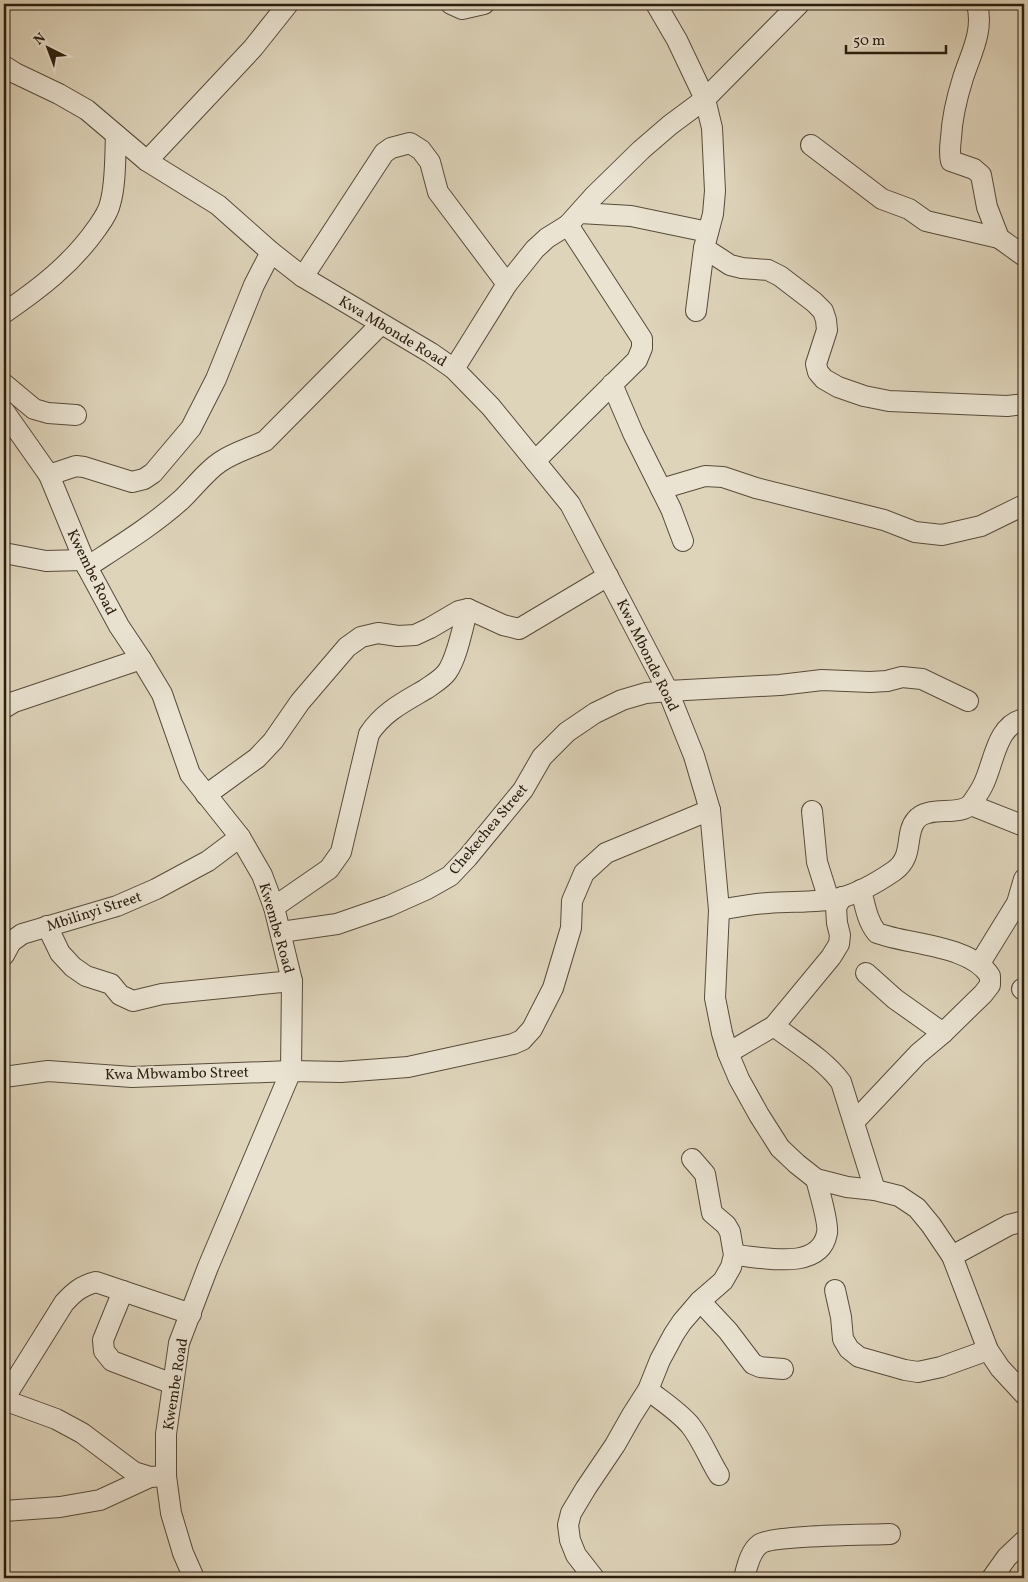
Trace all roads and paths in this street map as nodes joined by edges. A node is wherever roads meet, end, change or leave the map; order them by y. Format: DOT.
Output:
graph roads {
  1 [pos="288,4"];
  2 [pos="451,4"];
  3 [pos="484,4"];
  4 [pos="656,4"];
  5 [pos="799,4"];
  6 [pos="976,4"];
  7 [pos="4,66"];
  8 [pos="705,99"];
  9 [pos="116,135"];
  10 [pos="810,145"];
  11 [pos="147,161"];
  12 [pos="574,219"];
  13 [pos="999,238"];
  14 [pos="706,240"];
  15 [pos="271,252"];
  16 [pos="1024,256"];
  17 [pos="303,277"];
  18 [pos="507,284"];
  19 [pos="696,311"];
  20 [pos="4,313"];
  21 [pos="381,324"];
  22 [pos="454,369"];
  23 [pos="4,384"];
  24 [pos="612,384"];
  25 [pos="1024,404"];
  26 [pos="76,416"];
  27 [pos="5,418"];
  28 [pos="535,460"];
  29 [pos="49,475"];
  30 [pos="661,489"];
  31 [pos="1024,505"];
  32 [pos="683,541"];
  33 [pos="4,553"];
  34 [pos="85,564"];
  35 [pos="608,576"];
  36 [pos="468,609"];
  37 [pos="141,659"];
  38 [pos="668,691"];
  39 [pos="968,701"];
  40 [pos="4,708"];
  41 [pos="1024,719"];
  42 [pos="206,795"];
  43 [pos="971,805"];
  44 [pos="710,810"];
  45 [pos="812,811"];
  46 [pos="1024,826"];
  47 [pos="240,837"];
  48 [pos="1024,879"];
  49 [pos="861,890"];
  50 [pos="835,899"];
  51 [pos="274,907"];
  52 [pos="720,910"];
  53 [pos="47,926"];
  54 [pos="281,932"];
  55 [pos="4,955"];
  56 [pos="980,963"];
  57 [pos="866,973"];
  58 [pos="292,981"];
  59 [pos="774,1026"];
  60 [pos="944,1033"];
  61 [pos="728,1053"];
  62 [pos="291,1071"];
  63 [pos="4,1077"];
  64 [pos="854,1122"];
  65 [pos="692,1159"];
  66 [pos="816,1179"];
  67 [pos="875,1190"];
  68 [pos="1024,1221"];
  69 [pos="734,1255"];
  70 [pos="952,1256"];
  71 [pos="835,1290"];
  72 [pos="123,1291"];
  73 [pos="700,1301"];
  74 [pos="191,1314"];
  75 [pos="988,1350"];
  76 [pos="783,1369"];
  77 [pos="173,1384"];
  78 [pos="648,1390"];
  79 [pos="1024,1394"];
  80 [pos="4,1400"];
  81 [pos="158,1476"];
  82 [pos="719,1476"];
  83 [pos="4,1511"];
  84 [pos="890,1534"];
  85 [pos="1024,1541"];
  86 [pos="194,1578"];
  87 [pos="594,1578"];
  88 [pos="744,1578"];
  89 [pos="992,1578"];
  1 -- 11 [label="street"];
  2 -- 3 [label="street"];
  4 -- 8 [label="street"];
  5 -- 8 [label="street"];
  6 -- 13 [label="street"];
  7 -- 9 [label="street, Kwa Mbonde Road"];
  8 -- 12 [label="street"];
  8 -- 14 [label="street"];
  9 -- 11 [label="street, Kwa Mbonde Road"];
  9 -- 20 [label="street"];
  10 -- 13 [label="street"];
  11 -- 15 [label="street, Kwa Mbonde Road"];
  12 -- 14 [label="street"];
  12 -- 18 [label="street"];
  12 -- 24 [label="street"];
  13 -- 16 [label="street"];
  14 -- 19 [label="street"];
  14 -- 25 [label="street"];
  15 -- 17 [label="street, Kwa Mbonde Road"];
  15 -- 29 [label="street"];
  17 -- 18 [label="street"];
  17 -- 21 [label="street, Kwa Mbonde Road"];
  18 -- 22 [label="street"];
  21 -- 22 [label="street, Kwa Mbonde Road"];
  21 -- 34 [label="street"];
  22 -- 28 [label="street, Kwa Mbonde Road"];
  23 -- 26 [label="street"];
  24 -- 28 [label="street"];
  24 -- 30 [label="street"];
  27 -- 29 [label="street, Kwembe Road"];
  28 -- 35 [label="street, Kwa Mbonde Road"];
  29 -- 34 [label="street, Kwembe Road"];
  30 -- 31 [label="street"];
  30 -- 32 [label="street"];
  33 -- 34 [label="street"];
  34 -- 37 [label="street, Kwembe Road"];
  35 -- 36 [label="street"];
  35 -- 38 [label="street, Kwa Mbonde Road"];
  36 -- 42 [label="street"];
  36 -- 51 [label="street"];
  37 -- 40 [label="street"];
  37 -- 42 [label="street, Kwembe Road"];
  38 -- 39 [label="street, Chekechea Street"];
  38 -- 44 [label="street, Kwa Mbonde Road"];
  38 -- 54 [label="street, Chekechea Street"];
  41 -- 43 [label="street"];
  42 -- 47 [label="street, Kwembe Road"];
  43 -- 46 [label="street"];
  43 -- 49 [label="street"];
  44 -- 52 [label="street, Kwa Mbonde Road"];
  44 -- 62 [label="street, Kwa Mbwambo Street"];
  45 -- 50 [label="street"];
  47 -- 51 [label="street, Kwembe Road"];
  47 -- 53 [label="street, Mbilinyi Street"];
  48 -- 56 [label="street"];
  49 -- 50 [label="street"];
  49 -- 56 [label="street"];
  50 -- 52 [label="street"];
  50 -- 59 [label="street"];
  51 -- 54 [label="street, Kwembe Road"];
  52 -- 61 [label="street, Kwa Mbonde Road"];
  53 -- 55 [label="street, Mbilinyi Street"];
  53 -- 58 [label="street"];
  54 -- 58 [label="street, Kwembe Road"];
  56 -- 60 [label="street"];
  57 -- 60 [label="street"];
  58 -- 62 [label="street, Kwembe Road"];
  59 -- 61 [label="street"];
  59 -- 64 [label="street"];
  60 -- 64 [label="street"];
  61 -- 66 [label="street, Kwa Mbonde Road"];
  62 -- 63 [label="street, Kwa Mbwambo Street"];
  62 -- 74 [label="street, Kwembe Road"];
  64 -- 67 [label="street"];
  65 -- 69 [label="street"];
  66 -- 67 [label="street, Kwa Mbonde Road"];
  66 -- 69 [label="street"];
  67 -- 70 [label="street, Kwa Mbonde Road"];
  68 -- 70 [label="street"];
  69 -- 73 [label="street"];
  70 -- 75 [label="street, Kwa Mbonde Road"];
  71 -- 75 [label="street"];
  72 -- 74 [label="street"];
  72 -- 77 [label="street"];
  72 -- 80 [label="street"];
  73 -- 76 [label="street"];
  73 -- 78 [label="street"];
  74 -- 77 [label="street, Kwembe Road"];
  75 -- 79 [label="street, Kwa Mbonde Road"];
  77 -- 81 [label="street, Kwembe Road"];
  78 -- 82 [label="street"];
  78 -- 87 [label="street"];
  80 -- 81 [label="street"];
  81 -- 83 [label="street"];
  81 -- 86 [label="street, Kwembe Road"];
  84 -- 88 [label="street"];
  85 -- 89 [label="street"];
}
